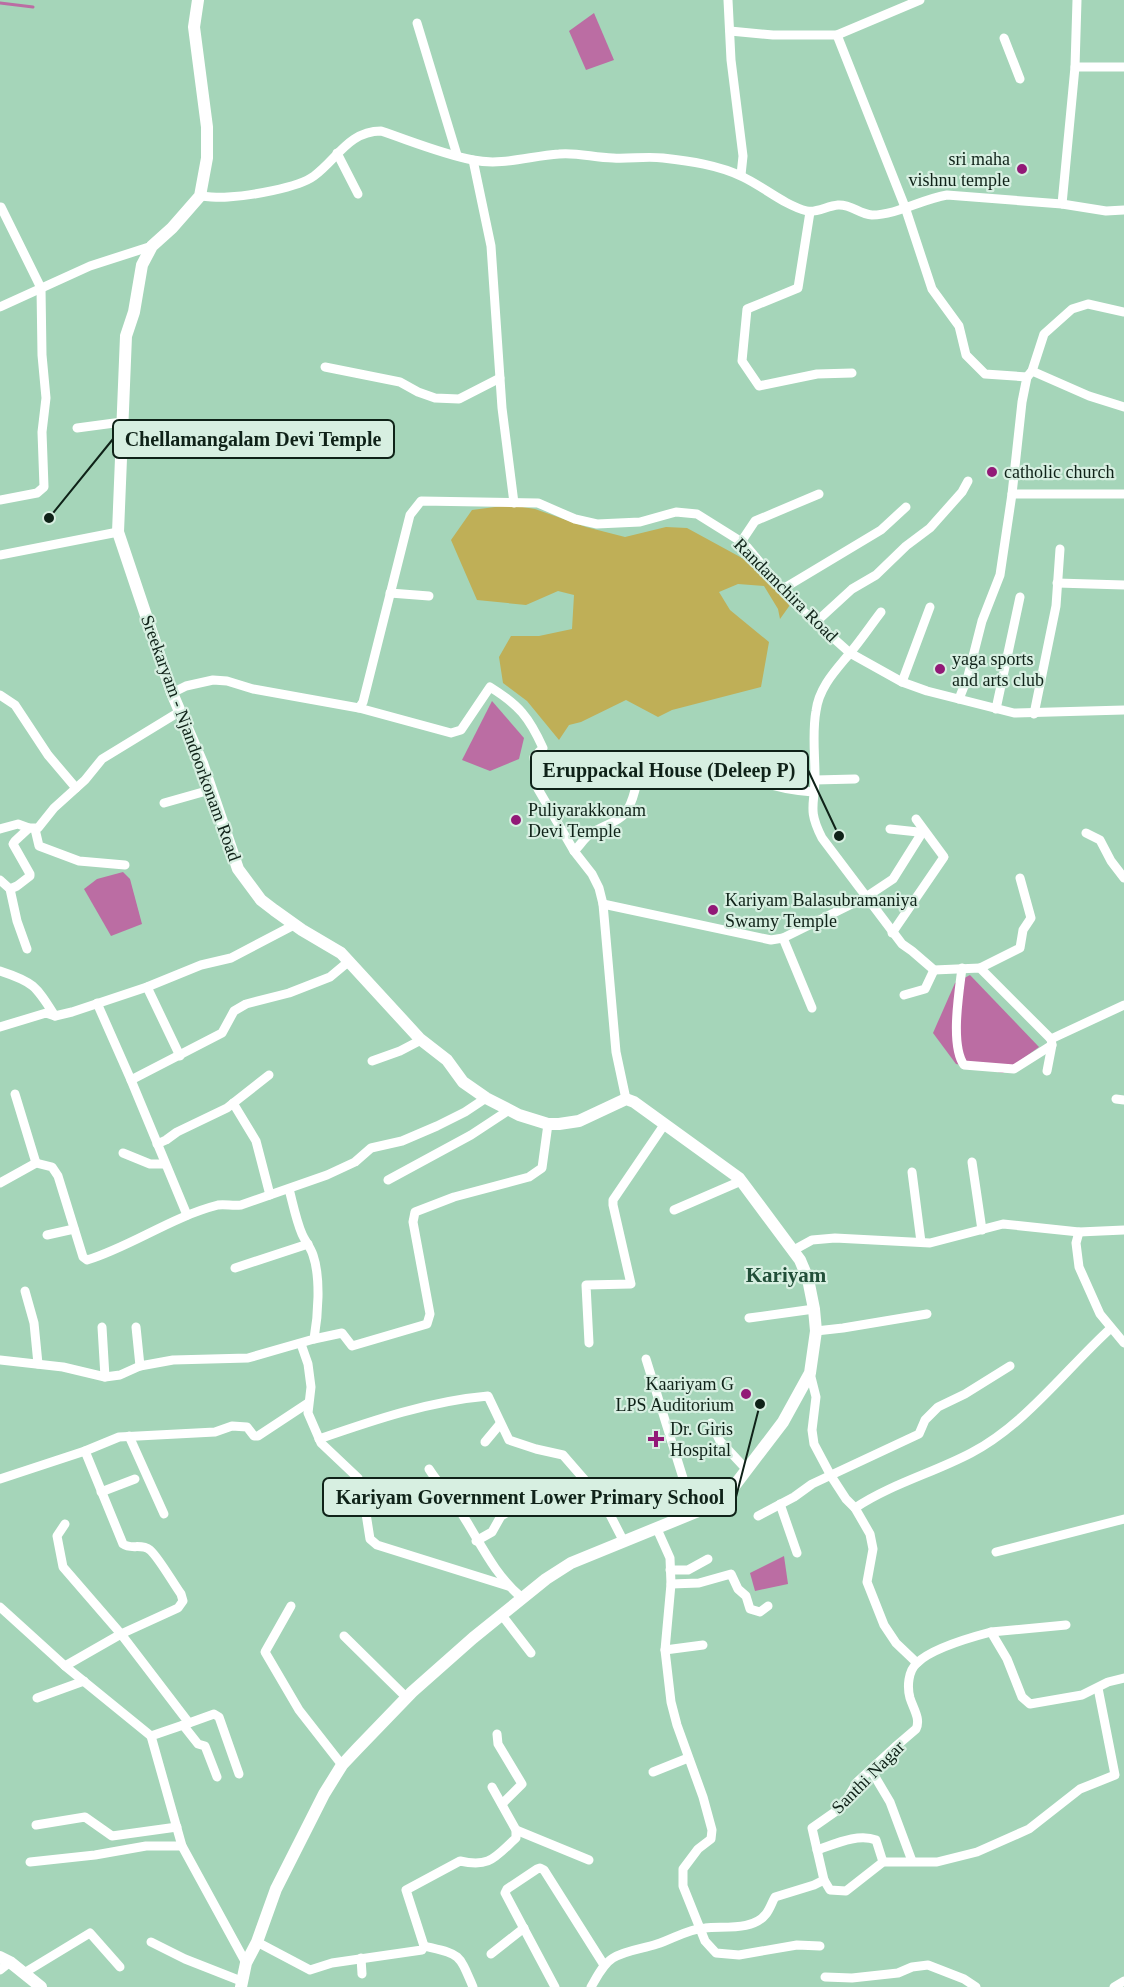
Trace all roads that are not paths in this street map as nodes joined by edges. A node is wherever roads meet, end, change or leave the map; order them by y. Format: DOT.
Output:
graph roads {
  1 [pos="198,0"];
  2 [pos="728,0"];
  3 [pos="920,0"];
  4 [pos="1077,0"];
  5 [pos="417,23"];
  6 [pos="730,31"];
  7 [pos="837,35"];
  8 [pos="1004,38"];
  9 [pos="1075,67"];
  10 [pos="1124,67"];
  11 [pos="1020,79"];
  12 [pos="337,153"];
  13 [pos="458,155"];
  14 [pos="474,160"];
  15 [pos="741,176"];
  16 [pos="358,194"];
  17 [pos="200,196"];
  18 [pos="1062,204"];
  19 [pos="0,206"];
  20 [pos="905,207"];
  21 [pos="1124,210"];
  22 [pos="810,212"];
  23 [pos="152,246"];
  24 [pos="41,288"];
  25 [pos="0,307"];
  26 [pos="1124,312"];
  27 [pos="325,367"];
  28 [pos="852,373"];
  29 [pos="1029,374"];
  30 [pos="500,378"];
  31 [pos="1124,407"];
  32 [pos="122,422"];
  33 [pos="77,428"];
  34 [pos="968,481"];
  35 [pos="819,494"];
  36 [pos="1012,494"];
  37 [pos="1124,494"];
  38 [pos="0,500"];
  39 [pos="514,503"];
  40 [pos="906,507"];
  41 [pos="118,532"];
  42 [pos="741,542"];
  43 [pos="1059,549"];
  44 [pos="0,555"];
  45 [pos="1057,583"];
  46 [pos="1124,585"];
  47 [pos="781,590"];
  48 [pos="390,593"];
  49 [pos="429,597"];
  50 [pos="1020,597"];
  51 [pos="930,607"];
  52 [pos="881,612"];
  53 [pos="816,622"];
  54 [pos="850,653"];
  55 [pos="902,682"];
  56 [pos="172,693"];
  57 [pos="0,695"];
  58 [pos="959,699"];
  59 [pos="359,708"];
  60 [pos="996,710"];
  61 [pos="1124,710"];
  62 [pos="179,712"];
  63 [pos="1034,714"];
  64 [pos="724,754"];
  65 [pos="620,757"];
  66 [pos="855,779"];
  67 [pos="815,780"];
  68 [pos="76,788"];
  69 [pos="210,790"];
  70 [pos="813,792"];
  71 [pos="164,803"];
  72 [pos="916,819"];
  73 [pos="32,828"];
  74 [pos="0,829"];
  75 [pos="890,829"];
  76 [pos="1086,833"];
  77 [pos="574,851"];
  78 [pos="125,864"];
  79 [pos="1020,878"];
  80 [pos="1124,878"];
  81 [pos="0,880"];
  82 [pos="10,889"];
  83 [pos="866,897"];
  84 [pos="603,904"];
  85 [pos="294,925"];
  86 [pos="892,933"];
  87 [pos="783,938"];
  88 [pos="27,949"];
  89 [pos="348,962"];
  90 [pos="962,968"];
  91 [pos="980,968"];
  92 [pos="934,970"];
  93 [pos="0,971"];
  94 [pos="147,987"];
  95 [pos="904,995"];
  96 [pos="98,1003"];
  97 [pos="1124,1005"];
  98 [pos="812,1008"];
  99 [pos="55,1016"];
  100 [pos="0,1028"];
  101 [pos="421,1040"];
  102 [pos="1052,1042"];
  103 [pos="180,1056"];
  104 [pos="372,1061"];
  105 [pos="1047,1071"];
  106 [pos="269,1075"];
  107 [pos="131,1080"];
  108 [pos="15,1094"];
  109 [pos="486,1098"];
  110 [pos="626,1099"];
  111 [pos="234,1102"];
  112 [pos="509,1110"];
  113 [pos="548,1124"];
  114 [pos="664,1125"];
  115 [pos="157,1144"];
  116 [pos="123,1153"];
  117 [pos="972,1162"];
  118 [pos="36,1163"];
  119 [pos="165,1164"];
  120 [pos="912,1172"];
  121 [pos="388,1180"];
  122 [pos="741,1181"];
  123 [pos="0,1183"];
  124 [pos="289,1189"];
  125 [pos="270,1196"];
  126 [pos="674,1209"];
  127 [pos="187,1215"];
  128 [pos="74,1228"];
  129 [pos="982,1230"];
  130 [pos="1124,1230"];
  131 [pos="1079,1232"];
  132 [pos="47,1235"];
  133 [pos="921,1242"];
  134 [pos="308,1245"];
  135 [pos="792,1251"];
  136 [pos="235,1268"];
  137 [pos="25,1291"];
  138 [pos="814,1309"];
  139 [pos="927,1314"];
  140 [pos="749,1318"];
  141 [pos="102,1327"];
  142 [pos="136,1327"];
  143 [pos="1111,1328"];
  144 [pos="816,1331"];
  145 [pos="314,1340"];
  146 [pos="589,1343"];
  147 [pos="1124,1343"];
  148 [pos="301,1344"];
  149 [pos="646,1359"];
  150 [pos="0,1360"];
  151 [pos="38,1364"];
  152 [pos="140,1366"];
  153 [pos="1010,1366"];
  154 [pos="810,1373"];
  155 [pos="105,1377"];
  156 [pos="308,1403"];
  157 [pos="711,1423"];
  158 [pos="500,1424"];
  159 [pos="129,1436"];
  160 [pos="319,1438"];
  161 [pos="485,1442"];
  162 [pos="85,1451"];
  163 [pos="429,1469"];
  164 [pos="747,1470"];
  165 [pos="831,1476"];
  166 [pos="0,1479"];
  167 [pos="135,1479"];
  168 [pos="101,1492"];
  169 [pos="780,1504"];
  170 [pos="518,1506"];
  171 [pos="855,1508"];
  172 [pos="696,1512"];
  173 [pos="164,1514"];
  174 [pos="758,1516"];
  175 [pos="1124,1519"];
  176 [pos="65,1524"];
  177 [pos="657,1529"];
  178 [pos="476,1541"];
  179 [pos="624,1542"];
  180 [pos="996,1552"];
  181 [pos="797,1553"];
  182 [pos="708,1559"];
  183 [pos="670,1570"];
  184 [pos="670,1584"];
  185 [pos="508,1586"];
  186 [pos="521,1598"];
  187 [pos="291,1606"];
  188 [pos="768,1606"];
  189 [pos="0,1607"];
  190 [pos="501,1614"];
  191 [pos="1066,1625"];
  192 [pos="991,1632"];
  193 [pos="121,1634"];
  194 [pos="344,1636"];
  195 [pos="703,1646"];
  196 [pos="665,1650"];
  197 [pos="531,1653"];
  198 [pos="916,1663"];
  199 [pos="65,1666"];
  200 [pos="1124,1678"];
  201 [pos="84,1681"];
  202 [pos="1098,1688"];
  203 [pos="37,1698"];
  204 [pos="407,1698"];
  205 [pos="186,1724"];
  206 [pos="497,1734"];
  207 [pos="151,1736"];
  208 [pos="688,1758"];
  209 [pos="342,1765"];
  210 [pos="872,1770"];
  211 [pos="653,1772"];
  212 [pos="239,1774"];
  213 [pos="217,1777"];
  214 [pos="492,1787"];
  215 [pos="502,1804"];
  216 [pos="36,1825"];
  217 [pos="177,1827"];
  218 [pos="516,1830"];
  219 [pos="182,1846"];
  220 [pos="817,1850"];
  221 [pos="589,1860"];
  222 [pos="912,1861"];
  223 [pos="30,1862"];
  224 [pos="883,1862"];
  225 [pos="824,1880"];
  226 [pos="524,1928"];
  227 [pos="699,1929"];
  228 [pos="150,1942"];
  229 [pos="257,1942"];
  230 [pos="424,1946"];
  231 [pos="820,1946"];
  232 [pos="491,1954"];
  233 [pos="361,1958"];
  234 [pos="3,1963"];
  235 [pos="246,1963"];
  236 [pos="604,1965"];
  237 [pos="120,1967"];
  238 [pos="24,1973"];
  239 [pos="362,1974"];
  240 [pos="825,1977"];
  241 [pos="1124,1981"];
  242 [pos="241,1984"];
  243 [pos="41,1987"];
  244 [pos="473,1987"];
  245 [pos="555,1987"];
  246 [pos="591,1987"];
  247 [pos="976,1987"];
  248 [pos="1114,1987"];
  1 -- 17 [label="main road"];
  2 -- 6 [label="street"];
  3 -- 7 [label="street"];
  4 -- 9 [label="street"];
  5 -- 13 [label="street"];
  6 -- 7 [label="street"];
  6 -- 15 [label="street"];
  7 -- 20 [label="street"];
  8 -- 11 [label="street"];
  9 -- 10 [label="street"];
  9 -- 18 [label="street"];
  12 -- 13 [label="street"];
  12 -- 16 [label="street"];
  12 -- 17 [label="street"];
  13 -- 14 [label="street"];
  14 -- 15 [label="street"];
  14 -- 30 [label="street"];
  15 -- 22 [label="street"];
  17 -- 23 [label="main road, Sreekaryam - Njandoorkonam Road"];
  18 -- 20 [label="street"];
  18 -- 21 [label="street"];
  19 -- 24 [label="street"];
  20 -- 22 [label="street"];
  20 -- 29 [label="street"];
  22 -- 28 [label="street"];
  23 -- 24 [label="street"];
  23 -- 32 [label="main road, Sreekaryam - Njandoorkonam Road"];
  24 -- 25 [label="street"];
  24 -- 38 [label="street"];
  26 -- 29 [label="street"];
  27 -- 30 [label="street"];
  29 -- 31 [label="street"];
  29 -- 36 [label="street"];
  30 -- 39 [label="street"];
  32 -- 33 [label="street"];
  32 -- 41 [label="main road, Sreekaryam - Njandoorkonam Road"];
  34 -- 53 [label="street"];
  35 -- 42 [label="street"];
  36 -- 37 [label="street"];
  36 -- 58 [label="street"];
  39 -- 42 [label="street, Randamchira Road"];
  39 -- 48 [label="street, Randamchira Road"];
  40 -- 47 [label="street"];
  41 -- 44 [label="street"];
  41 -- 56 [label="main road, Sreekaryam - Njandoorkonam Road"];
  42 -- 47 [label="street, Randamchira Road"];
  43 -- 45 [label="street"];
  45 -- 46 [label="street"];
  45 -- 63 [label="street"];
  47 -- 53 [label="street, Randamchira Road"];
  48 -- 49 [label="street"];
  48 -- 59 [label="street"];
  50 -- 60 [label="street"];
  51 -- 55 [label="street"];
  52 -- 54 [label="street"];
  53 -- 54 [label="street, Randamchira Road"];
  54 -- 55 [label="street, Randamchira Road"];
  54 -- 67 [label="street"];
  55 -- 58 [label="street, Randamchira Road"];
  56 -- 59 [label="street"];
  56 -- 62 [label="main road, Sreekaryam - Njandoorkonam Road"];
  57 -- 68 [label="street"];
  58 -- 60 [label="street, Randamchira Road"];
  59 -- 77 [label="street"];
  60 -- 63 [label="street, Randamchira Road"];
  61 -- 63 [label="street, Randamchira Road"];
  62 -- 68 [label="street"];
  62 -- 69 [label="main road, Sreekaryam - Njandoorkonam Road"];
  64 -- 70 [label="street"];
  65 -- 77 [label="street"];
  66 -- 67 [label="street"];
  67 -- 70 [label="street"];
  68 -- 73 [label="street"];
  69 -- 71 [label="street"];
  69 -- 85 [label="main road, Sreekaryam - Njandoorkonam Road"];
  70 -- 83 [label="street"];
  72 -- 86 [label="street"];
  73 -- 74 [label="street"];
  73 -- 78 [label="street"];
  73 -- 82 [label="street"];
  75 -- 83 [label="street"];
  76 -- 80 [label="street"];
  77 -- 84 [label="street"];
  79 -- 91 [label="street"];
  81 -- 82 [label="street"];
  82 -- 88 [label="street"];
  83 -- 86 [label="street"];
  83 -- 87 [label="street"];
  84 -- 87 [label="street"];
  84 -- 110 [label="street"];
  85 -- 89 [label="main road, Sreekaryam - Njandoorkonam Road"];
  85 -- 94 [label="street"];
  86 -- 92 [label="street"];
  87 -- 98 [label="street"];
  89 -- 101 [label="main road, Sreekaryam - Njandoorkonam Road"];
  89 -- 103 [label="street"];
  90 -- 91 [label="street"];
  90 -- 92 [label="street"];
  90 -- 102 [label="street"];
  91 -- 102 [label="street"];
  92 -- 95 [label="street"];
  93 -- 99 [label="street"];
  94 -- 96 [label="street"];
  94 -- 103 [label="street"];
  96 -- 99 [label="street"];
  96 -- 107 [label="street"];
  97 -- 102 [label="street"];
  99 -- 100 [label="street"];
  101 -- 104 [label="street"];
  101 -- 109 [label="main road, Sreekaryam - Njandoorkonam Road"];
  102 -- 105 [label="street"];
  103 -- 107 [label="street"];
  106 -- 111 [label="street"];
  107 -- 115 [label="street"];
  108 -- 118 [label="street"];
  109 -- 112 [label="main road, Sreekaryam - Njandoorkonam Road"];
  109 -- 124 [label="street"];
  110 -- 113 [label="main road, Sreekaryam - Njandoorkonam Road"];
  110 -- 114 [label="main road"];
  111 -- 115 [label="street"];
  111 -- 125 [label="street"];
  112 -- 113 [label="main road, Sreekaryam - Njandoorkonam Road"];
  112 -- 121 [label="street"];
  113 -- 145 [label="street"];
  114 -- 122 [label="main road"];
  114 -- 146 [label="street"];
  115 -- 119 [label="street"];
  116 -- 119 [label="street"];
  117 -- 129 [label="street"];
  118 -- 123 [label="street"];
  118 -- 128 [label="street"];
  119 -- 127 [label="street"];
  120 -- 133 [label="street"];
  122 -- 126 [label="street"];
  122 -- 135 [label="main road"];
  124 -- 125 [label="street"];
  124 -- 134 [label="street"];
  125 -- 127 [label="street"];
  127 -- 128 [label="street"];
  128 -- 132 [label="street"];
  129 -- 131 [label="street"];
  129 -- 133 [label="street"];
  130 -- 131 [label="street"];
  131 -- 143 [label="street"];
  133 -- 135 [label="street"];
  134 -- 136 [label="street"];
  134 -- 145 [label="street"];
  135 -- 138 [label="main road"];
  137 -- 151 [label="street"];
  138 -- 140 [label="street"];
  138 -- 144 [label="main road"];
  139 -- 144 [label="street"];
  141 -- 155 [label="street"];
  142 -- 152 [label="street"];
  143 -- 147 [label="street"];
  143 -- 171 [label="street"];
  144 -- 154 [label="main road"];
  145 -- 148 [label="street"];
  148 -- 152 [label="street"];
  148 -- 156 [label="street"];
  149 -- 172 [label="street"];
  150 -- 151 [label="street"];
  151 -- 155 [label="street"];
  152 -- 155 [label="street"];
  153 -- 165 [label="street"];
  154 -- 164 [label="main road"];
  154 -- 165 [label="street"];
  156 -- 159 [label="street"];
  156 -- 160 [label="street"];
  157 -- 164 [label="street"];
  158 -- 160 [label="street"];
  158 -- 161 [label="street"];
  158 -- 179 [label="street"];
  159 -- 162 [label="street"];
  159 -- 173 [label="street"];
  160 -- 185 [label="street"];
  162 -- 166 [label="street"];
  162 -- 168 [label="street"];
  163 -- 178 [label="street"];
  164 -- 172 [label="main road"];
  165 -- 169 [label="street"];
  165 -- 171 [label="street"];
  167 -- 168 [label="street"];
  168 -- 193 [label="street"];
  169 -- 174 [label="street"];
  169 -- 181 [label="street"];
  170 -- 178 [label="street"];
  171 -- 198 [label="street"];
  172 -- 177 [label="main road"];
  175 -- 180 [label="street"];
  176 -- 193 [label="street"];
  177 -- 179 [label="main road"];
  177 -- 183 [label="street"];
  178 -- 185 [label="street"];
  179 -- 186 [label="main road"];
  182 -- 183 [label="street"];
  183 -- 184 [label="street"];
  184 -- 188 [label="street"];
  184 -- 196 [label="street"];
  185 -- 186 [label="street"];
  186 -- 190 [label="main road"];
  187 -- 209 [label="street"];
  189 -- 199 [label="street"];
  190 -- 197 [label="street"];
  190 -- 204 [label="main road"];
  191 -- 192 [label="street"];
  192 -- 198 [label="street"];
  192 -- 202 [label="street"];
  193 -- 199 [label="street"];
  193 -- 205 [label="street"];
  194 -- 204 [label="street"];
  195 -- 196 [label="street"];
  196 -- 208 [label="street"];
  198 -- 210 [label="street, Santhi Nagar"];
  199 -- 201 [label="street"];
  200 -- 202 [label="street"];
  201 -- 203 [label="street"];
  201 -- 207 [label="street"];
  202 -- 222 [label="street"];
  204 -- 209 [label="main road"];
  205 -- 207 [label="street"];
  205 -- 212 [label="street"];
  205 -- 213 [label="street"];
  206 -- 215 [label="street"];
  207 -- 217 [label="street"];
  208 -- 211 [label="street"];
  208 -- 227 [label="street"];
  209 -- 229 [label="main road"];
  210 -- 220 [label="street, Santhi Nagar"];
  210 -- 222 [label="street"];
  214 -- 215 [label="street"];
  215 -- 218 [label="street"];
  216 -- 217 [label="street"];
  217 -- 219 [label="street"];
  218 -- 221 [label="street"];
  218 -- 230 [label="street"];
  219 -- 223 [label="street"];
  219 -- 235 [label="street"];
  220 -- 224 [label="street"];
  220 -- 225 [label="street, Santhi Nagar"];
  222 -- 224 [label="street"];
  224 -- 225 [label="street"];
  225 -- 227 [label="street"];
  226 -- 232 [label="street"];
  226 -- 236 [label="street"];
  226 -- 245 [label="street"];
  227 -- 231 [label="street"];
  227 -- 236 [label="street"];
  228 -- 242 [label="street"];
  229 -- 233 [label="street"];
  229 -- 235 [label="main road"];
  230 -- 233 [label="street"];
  230 -- 244 [label="street"];
  233 -- 239 [label="street"];
  234 -- 238 [label="main road"];
  235 -- 242 [label="main road"];
  236 -- 246 [label="street"];
  237 -- 238 [label="street"];
  238 -- 243 [label="main road"];
  240 -- 247 [label="street"];
  241 -- 248 [label="street"];
}
